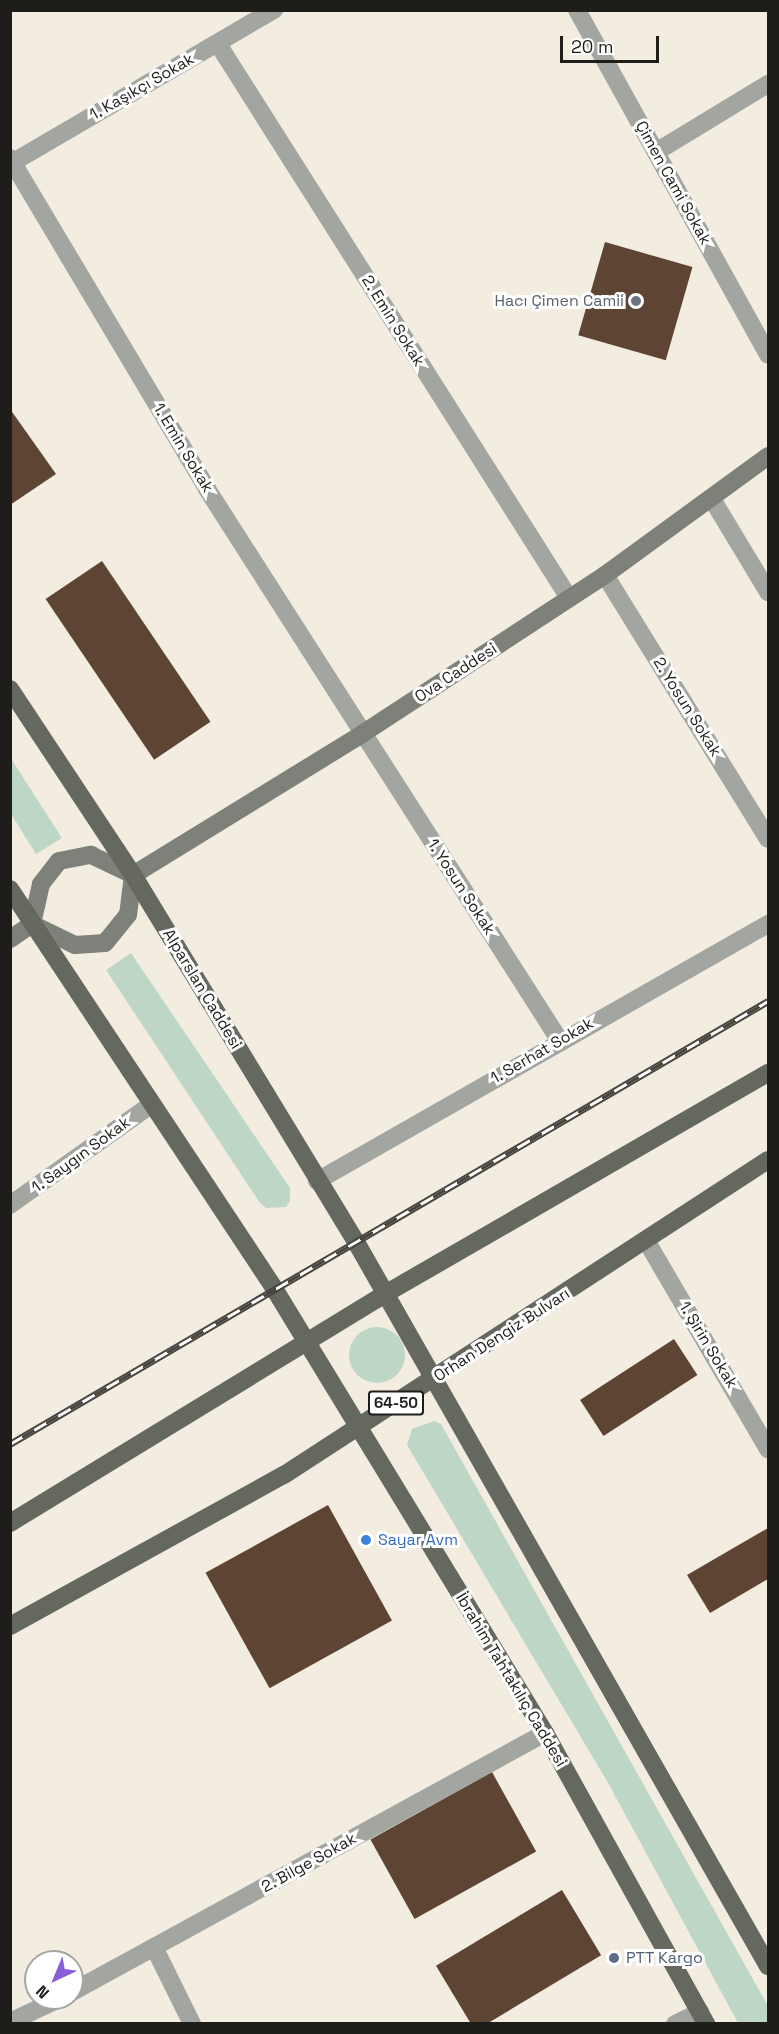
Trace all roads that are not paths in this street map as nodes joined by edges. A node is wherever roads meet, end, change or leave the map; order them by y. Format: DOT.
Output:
graph roads {
  1 [pos="274,10"];
  2 [pos="577,10"];
  3 [pos="218,44"];
  4 [pos="768,84"];
  5 [pos="656,152"];
  6 [pos="11,162"];
  7 [pos="768,355"];
  8 [pos="768,456"];
  9 [pos="711,499"];
  10 [pos="605,574"];
  11 [pos="768,592"];
  12 [pos="569,598"];
  13 [pos="10,689"];
  14 [pos="362,734"];
  15 [pos="768,839"];
  16 [pos="133,874"];
  17 [pos="10,889"];
  18 [pos="32,924"];
  19 [pos="768,924"];
  20 [pos="10,939"];
  21 [pos="560,1041"];
  22 [pos="768,1073"];
  23 [pos="152,1104"];
  24 [pos="768,1160"];
  25 [pos="317,1181"];
  26 [pos="10,1205"];
  27 [pos="647,1242"];
  28 [pos="385,1294"];
  29 [pos="306,1343"];
  30 [pos="434,1379"];
  31 [pos="358,1428"];
  32 [pos="768,1449"];
  33 [pos="10,1523"];
  34 [pos="10,1626"];
  35 [pos="545,1733"];
  36 [pos="155,1949"];
  37 [pos="768,1966"];
  38 [pos="84,1986"];
  39 [pos="44,2010"];
  40 [pos="703,2018"];
  41 [pos="32,2019"];
  42 [pos="10,2022"];
  43 [pos="192,2024"];
  44 [pos="675,2024"];
  1 -- 3 [label="street, 1. Kaşıkçı Sokak"];
  2 -- 5 [label="street, Çimen Cami Sokak"];
  3 -- 6 [label="street, 1. Kaşıkçı Sokak"];
  3 -- 12 [label="street, 2. Emin Sokak"];
  4 -- 5 [label="street"];
  5 -- 7 [label="street, Çimen Cami Sokak"];
  6 -- 14 [label="street, 1. Emin Sokak"];
  8 -- 9 [label="street, Ova Caddesi"];
  9 -- 10 [label="street, Ova Caddesi"];
  9 -- 11 [label="street"];
  10 -- 12 [label="street, Ova Caddesi"];
  10 -- 15 [label="street, 2. Yosun Sokak"];
  12 -- 14 [label="street, Ova Caddesi"];
  13 -- 16 [label="main road, Alparslan Caddesi"];
  14 -- 16 [label="street, Ova Caddesi"];
  14 -- 21 [label="street, 1. Yosun Sokak"];
  16 -- 18 [label="street"];
  16 -- 18 [label="street"];
  16 -- 25 [label="main road, Alparslan Caddesi"];
  17 -- 18 [label="main road"];
  18 -- 20 [label="street"];
  18 -- 23 [label="main road"];
  19 -- 21 [label="street, 1. Serhat Sokak"];
  21 -- 25 [label="street, 1. Serhat Sokak"];
  22 -- 28 [label="main road"];
  23 -- 26 [label="street, 1. Saygın Sokak"];
  23 -- 29 [label="main road"];
  24 -- 27 [label="main road, Orhan Dengiz Bulvarı / 64-50"];
  25 -- 28 [label="main road, Alparslan Caddesi"];
  27 -- 30 [label="main road, Orhan Dengiz Bulvarı / 64-50"];
  27 -- 32 [label="street, 1. Şirin Sokak"];
  28 -- 29 [label="main road"];
  28 -- 30 [label="main road"];
  29 -- 31 [label="main road, İbrahim Tahtakılıç Caddesi"];
  29 -- 33 [label="main road"];
  30 -- 31 [label="main road, Orhan Dengiz Bulvarı / 64-50"];
  30 -- 37 [label="main road"];
  31 -- 34 [label="main road, Orhan Dengiz Bulvarı / 64-50"];
  31 -- 35 [label="main road, İbrahim Tahtakılıç Caddesi"];
  35 -- 36 [label="street, 2. Bilge Sokak"];
  35 -- 40 [label="main road, İbrahim Tahtakılıç Caddesi"];
  36 -- 38 [label="street, 2. Bilge Sokak"];
  36 -- 43 [label="street"];
  39 -- 41 [label="street"];
  40 -- 44 [label="street"];
  41 -- 42 [label="street"];
}
